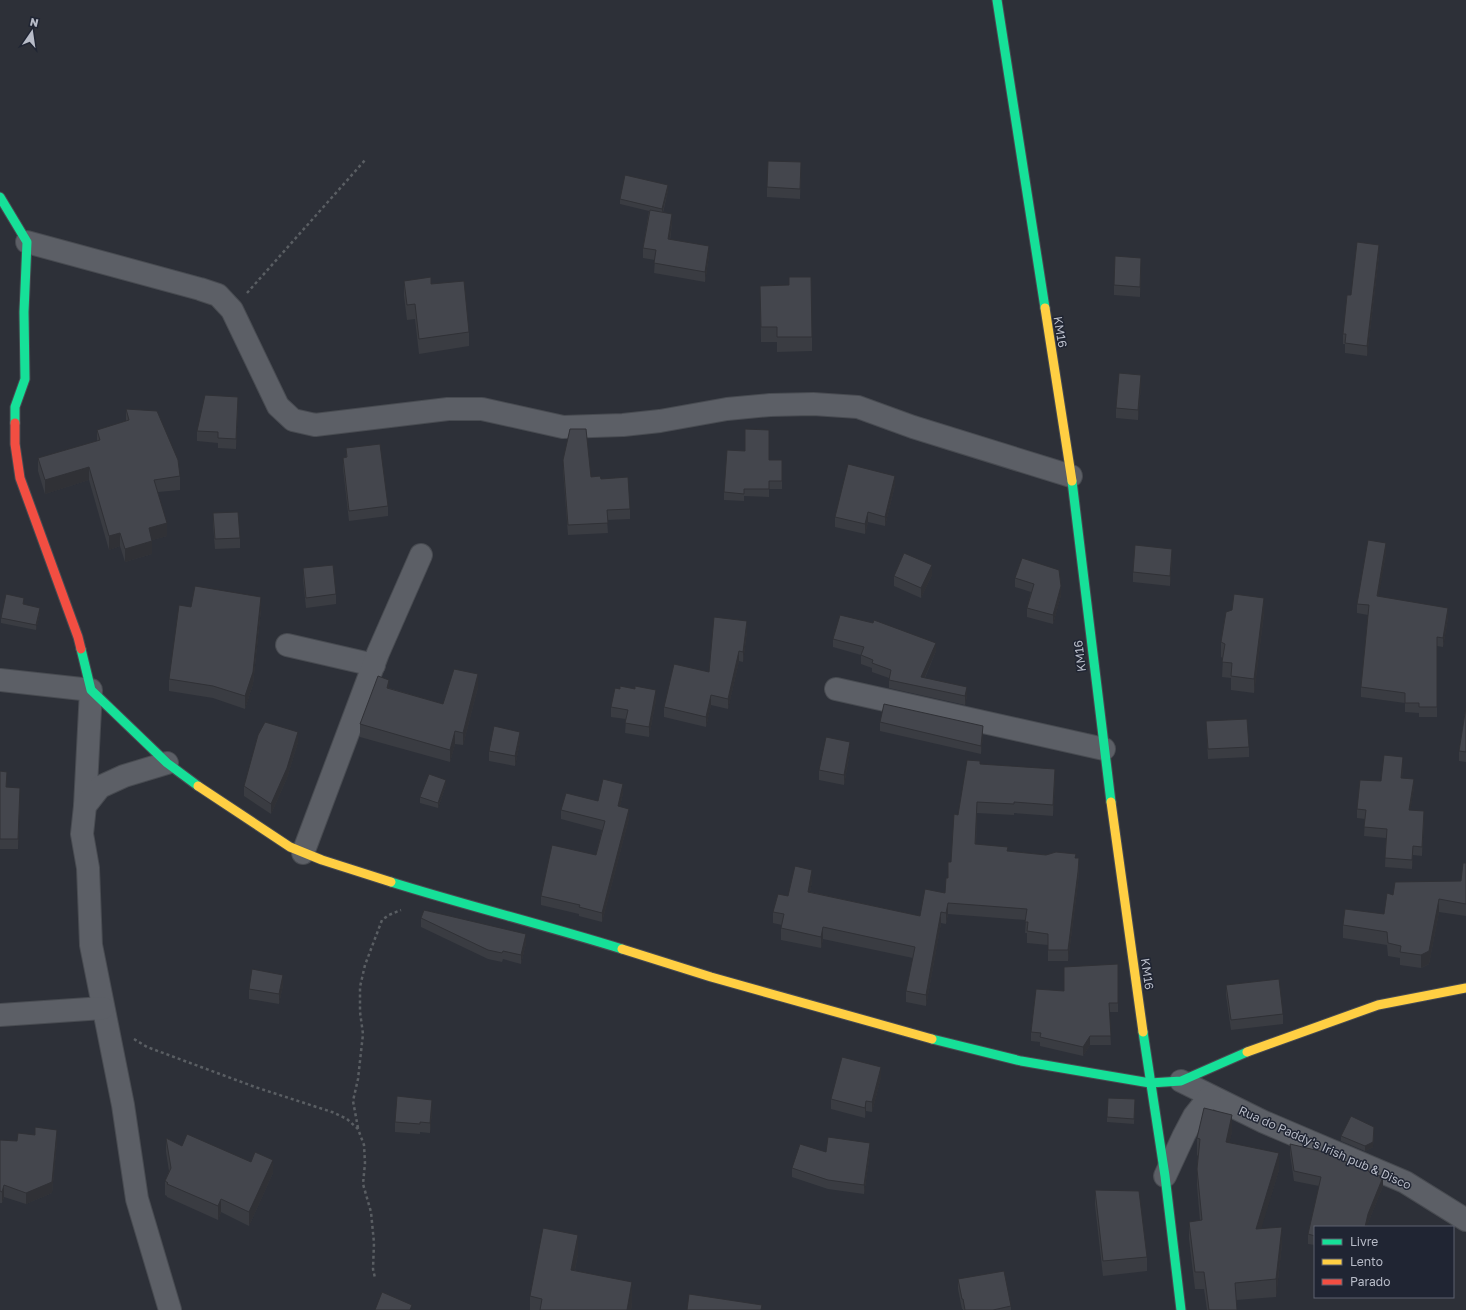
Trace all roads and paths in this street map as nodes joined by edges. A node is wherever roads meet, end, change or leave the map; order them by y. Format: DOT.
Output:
graph roads {
  1 [pos="996,0"];
  2 [pos="366,159"];
  3 [pos="0,197"];
  4 [pos="27,242"];
  5 [pos="232,310"];
  6 [pos="1071,476"];
  7 [pos="421,555"];
  8 [pos="287,645"];
  9 [pos="374,666"];
  10 [pos="0,680"];
  11 [pos="836,689"];
  12 [pos="92,690"];
  13 [pos="1104,748"];
  14 [pos="167,763"];
  15 [pos="86,806"];
  16 [pos="303,852"];
  17 [pos="426,893"];
  18 [pos="1466,988"];
  19 [pos="0,1015"];
  20 [pos="105,1015"];
  21 [pos="1181,1081"];
  22 [pos="1150,1083"];
  23 [pos="1210,1096"];
  24 [pos="358,1129"];
  25 [pos="1165,1176"];
  26 [pos="1466,1220"];
  27 [pos="375,1278"];
  28 [pos="170,1310"];
  29 [pos="1181,1310"];
  1 -- 6 [label="street, KM16"];
  2 -- 5 [label="path"];
  3 -- 4 [label="street"];
  4 -- 5 [label="street"];
  4 -- 12 [label="street"];
  5 -- 6 [label="street"];
  6 -- 13 [label="street, KM16"];
  7 -- 9 [label="street"];
  8 -- 9 [label="street"];
  9 -- 16 [label="street"];
  10 -- 12 [label="street"];
  11 -- 13 [label="street"];
  12 -- 14 [label="street"];
  12 -- 15 [label="street"];
  13 -- 22 [label="street, KM16"];
  14 -- 15 [label="street"];
  14 -- 16 [label="street"];
  15 -- 20 [label="street"];
  16 -- 17 [label="street"];
  17 -- 22 [label="street"];
  17 -- 24 [label="path"];
  18 -- 21 [label="street"];
  19 -- 20 [label="street"];
  20 -- 24 [label="path"];
  20 -- 28 [label="street"];
  21 -- 22 [label="street"];
  21 -- 23 [label="street, Rua do Paddy's Irish pub & Disco"];
  22 -- 25 [label="street, KM16"];
  23 -- 25 [label="street"];
  23 -- 26 [label="street, Rua do Paddy's Irish pub & Disco"];
  24 -- 27 [label="path"];
  25 -- 29 [label="street, KM16"];
}
